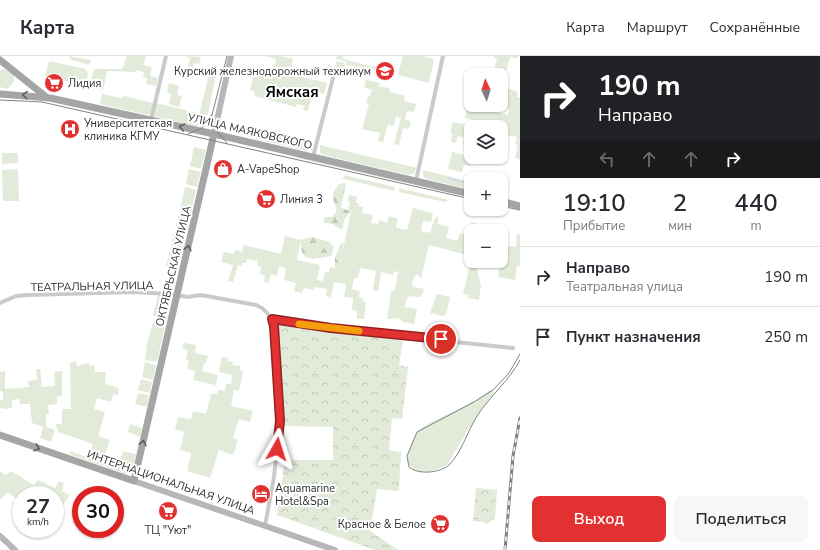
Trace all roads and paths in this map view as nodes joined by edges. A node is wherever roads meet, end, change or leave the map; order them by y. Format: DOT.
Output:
graph roads {
  1 [pos="166,56"];
  2 [pos="231,56"];
  3 [pos="443,56"];
  4 [pos="0,60"];
  5 [pos="0,67"];
  6 [pos="11,68"];
  7 [pos="333,78"];
  8 [pos="0,94"];
  9 [pos="50,98"];
  10 [pos="151,120"];
  11 [pos="214,134"];
  12 [pos="314,157"];
  13 [pos="416,181"];
  14 [pos="464,192"];
  15 [pos="508,203"];
  16 [pos="520,206"];
  17 [pos="177,295"];
  18 [pos="0,303"];
  19 [pos="272,319"];
  20 [pos="513,348"];
  21 [pos="0,435"];
  22 [pos="134,481"];
  23 [pos="265,526"];
  24 [pos="0,536"];
  25 [pos="15,550"];
  26 [pos="335,550"];
  1 -- 10 [label="street"];
  2 -- 11 [label="main road, ОКТЯБРЬСКАЯ УЛИЦА"];
  3 -- 13 [label="street"];
  4 -- 6 [label="main road"];
  5 -- 6 [label="main road"];
  6 -- 9 [label="main road"];
  7 -- 12 [label="street"];
  9 -- 8 [label="main road, УЛИЦА МАЯКОВСКОГО, one-way"];
  9 -- 10 [label="main road, УЛИЦА МАЯКОВСКОГО"];
  11 -- 10 [label="main road, УЛИЦА МАЯКОВСКОГО, one-way"];
  11 -- 12 [label="main road, УЛИЦА МАЯКОВСКОГО"];
  17 -- 11 [label="main road, ОКТЯБРЬСКАЯ УЛИЦА, one-way"];
  12 -- 13 [label="main road, УЛИЦА МАЯКОВСКОГО"];
  13 -- 14 [label="main road, УЛИЦА МАЯКОВСКОГО"];
  15 -- 16 [label="main road"];
  17 -- 18 [label="street, ТЕАТРАЛЬНАЯ УЛИЦА"];
  17 -- 19 [label="street, ТЕАТРАЛЬНАЯ УЛИЦА"];
  22 -- 17 [label="main road, ОКТЯБРЬСКАЯ УЛИЦА, one-way"];
  19 -- 20 [label="street"];
  19 -- 23 [label="street"];
  21 -- 22 [label="main road, ИНТЕРНАЦИОНАЛЬНАЯ УЛИЦА, one-way"];
  22 -- 23 [label="main road, ИНТЕРНАЦИОНАЛЬНАЯ УЛИЦА"];
  23 -- 26 [label="main road, ИНТЕРНАЦИОНАЛЬНАЯ УЛИЦА"];
  24 -- 25 [label="main road"];
}
